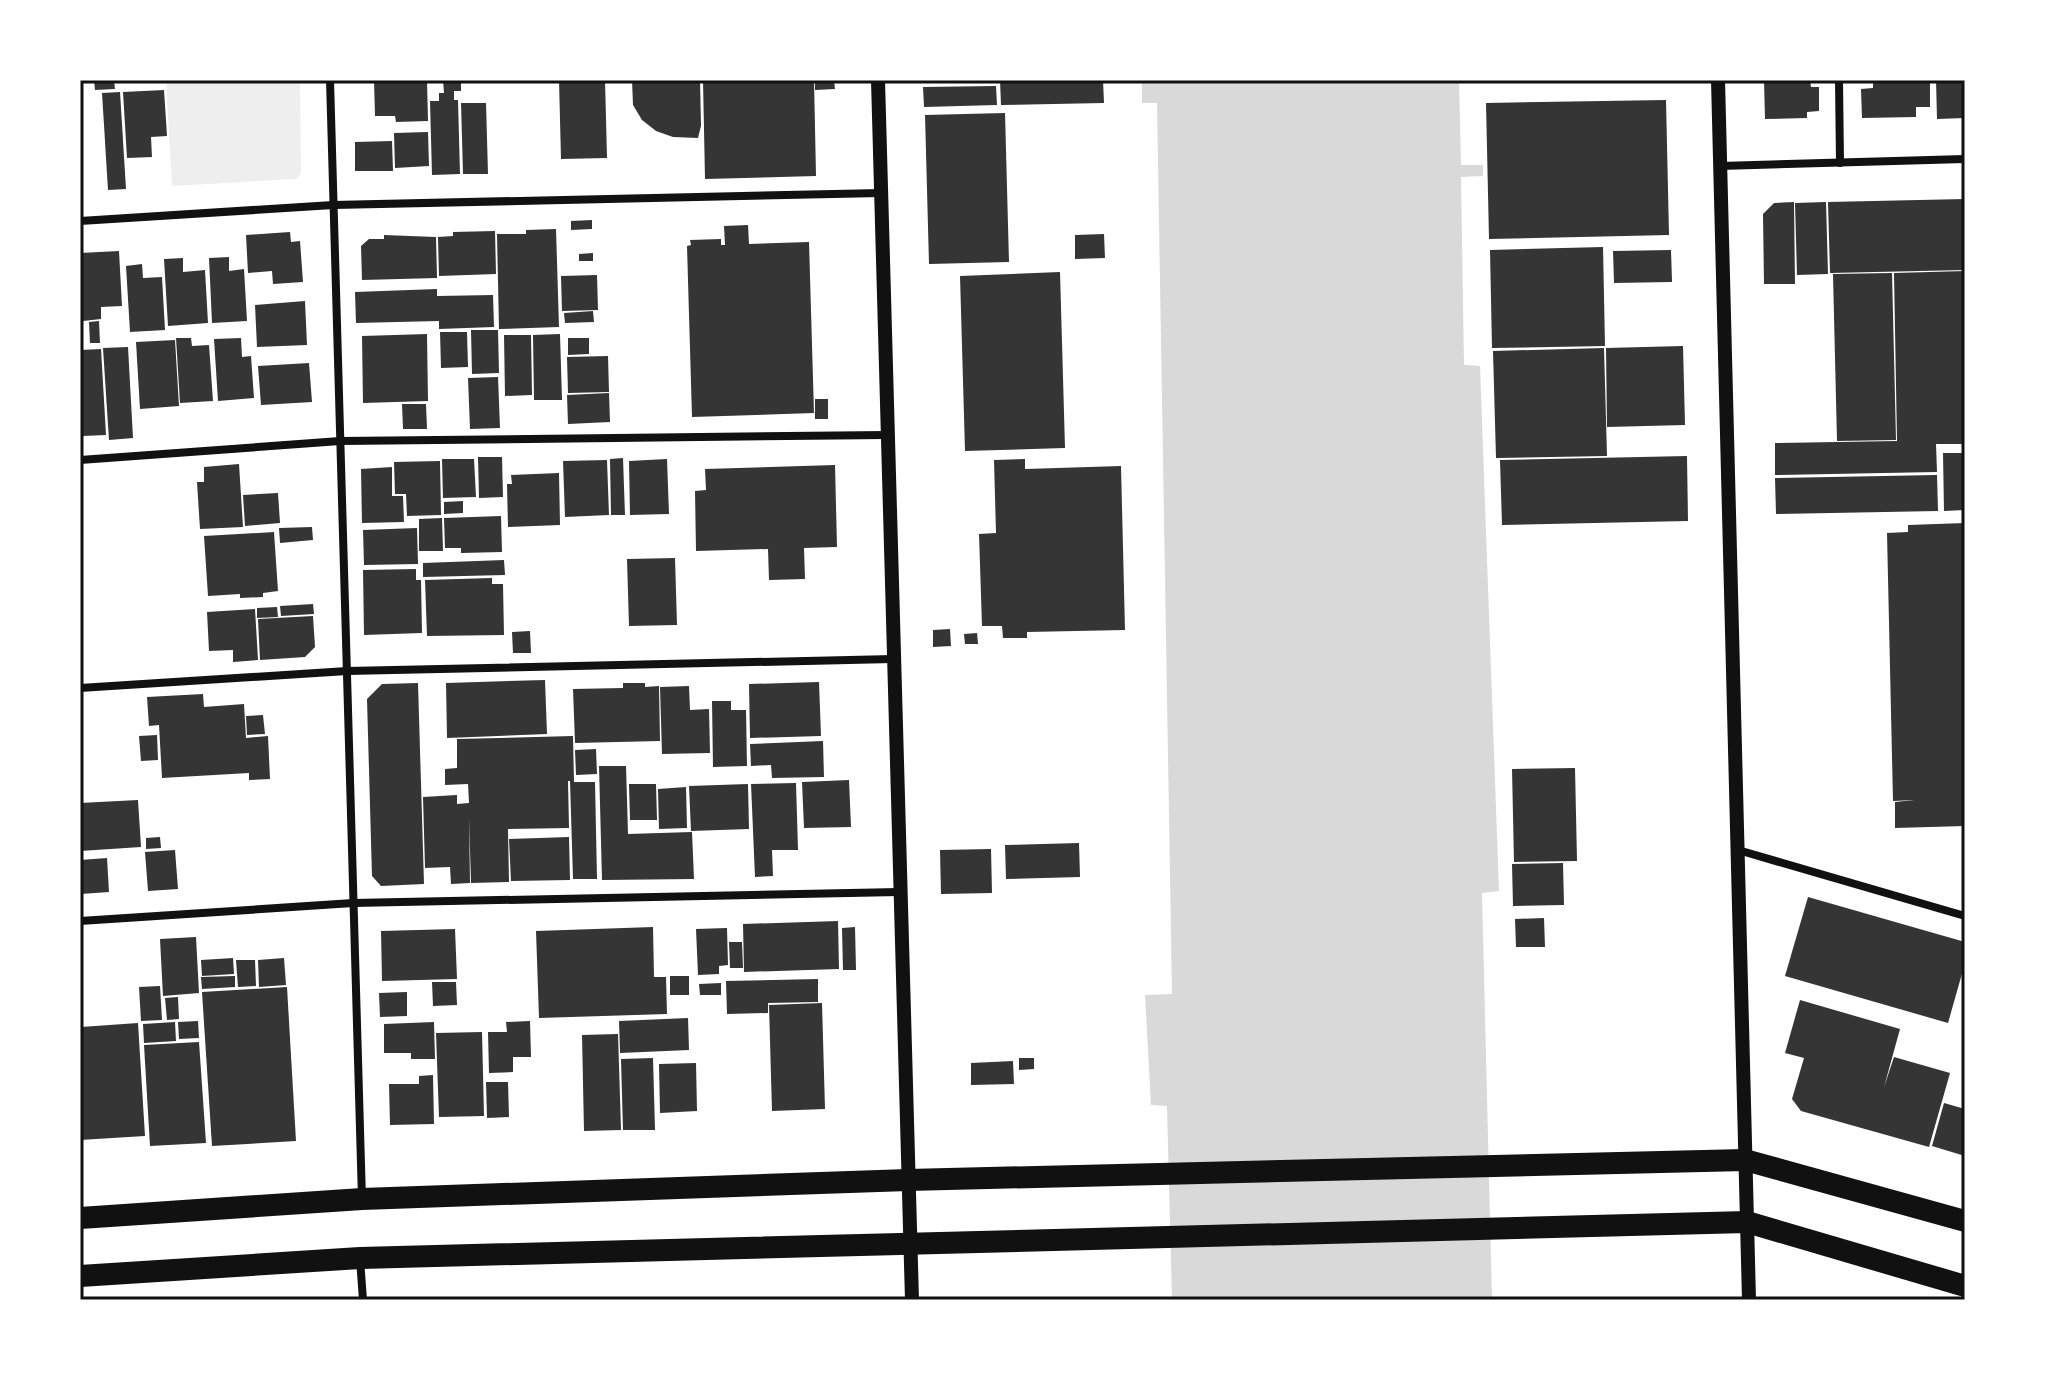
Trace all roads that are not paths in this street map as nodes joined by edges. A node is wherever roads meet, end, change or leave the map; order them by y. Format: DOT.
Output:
graph roads {
  1 [pos="330,80"];
  2 [pos="878,80"];
  3 [pos="1718,80"];
  4 [pos="1839,80"];
  5 [pos="1965,159"];
  6 [pos="1840,163"];
  7 [pos="1720,166"];
  8 [pos="881,193"];
  9 [pos="333,205"];
  10 [pos="80,221"];
  11 [pos="887,435"];
  12 [pos="340,441"];
  13 [pos="80,460"];
  14 [pos="893,659"];
  15 [pos="347,671"];
  16 [pos="80,688"];
  17 [pos="1738,850"];
  18 [pos="899,892"];
  19 [pos="353,903"];
  20 [pos="1965,916"];
  21 [pos="80,921"];
  22 [pos="1745,1160"];
  23 [pos="908,1180"];
  24 [pos="362,1199"];
  25 [pos="80,1218"];
  26 [pos="1965,1221"];
  27 [pos="1747,1222"];
  28 [pos="910,1243"];
  29 [pos="360,1258"];
  30 [pos="80,1276"];
  31 [pos="1965,1286"];
  32 [pos="363,1300"];
  33 [pos="912,1300"];
  34 [pos="1749,1300"];
  1 -- 9 [label="street"];
  2 -- 8 [label="street"];
  3 -- 7 [label="street"];
  4 -- 6 [label="street"];
  5 -- 6 [label="street"];
  6 -- 7 [label="street"];
  7 -- 17 [label="street"];
  8 -- 9 [label="street"];
  8 -- 11 [label="street"];
  9 -- 10 [label="street"];
  9 -- 12 [label="street"];
  11 -- 12 [label="street"];
  11 -- 14 [label="street"];
  12 -- 13 [label="street"];
  12 -- 15 [label="street"];
  14 -- 15 [label="street"];
  14 -- 18 [label="street"];
  15 -- 16 [label="street"];
  15 -- 19 [label="street"];
  17 -- 20 [label="street"];
  17 -- 22 [label="street"];
  18 -- 19 [label="street"];
  18 -- 23 [label="street"];
  19 -- 21 [label="street"];
  19 -- 24 [label="street"];
  22 -- 23 [label="highway"];
  22 -- 26 [label="highway"];
  22 -- 27 [label="street"];
  23 -- 24 [label="highway"];
  23 -- 28 [label="street"];
  24 -- 25 [label="highway"];
  27 -- 28 [label="highway"];
  27 -- 31 [label="highway"];
  27 -- 34 [label="street"];
  28 -- 29 [label="highway"];
  28 -- 33 [label="street"];
  29 -- 30 [label="highway"];
  29 -- 32 [label="street"];
}
